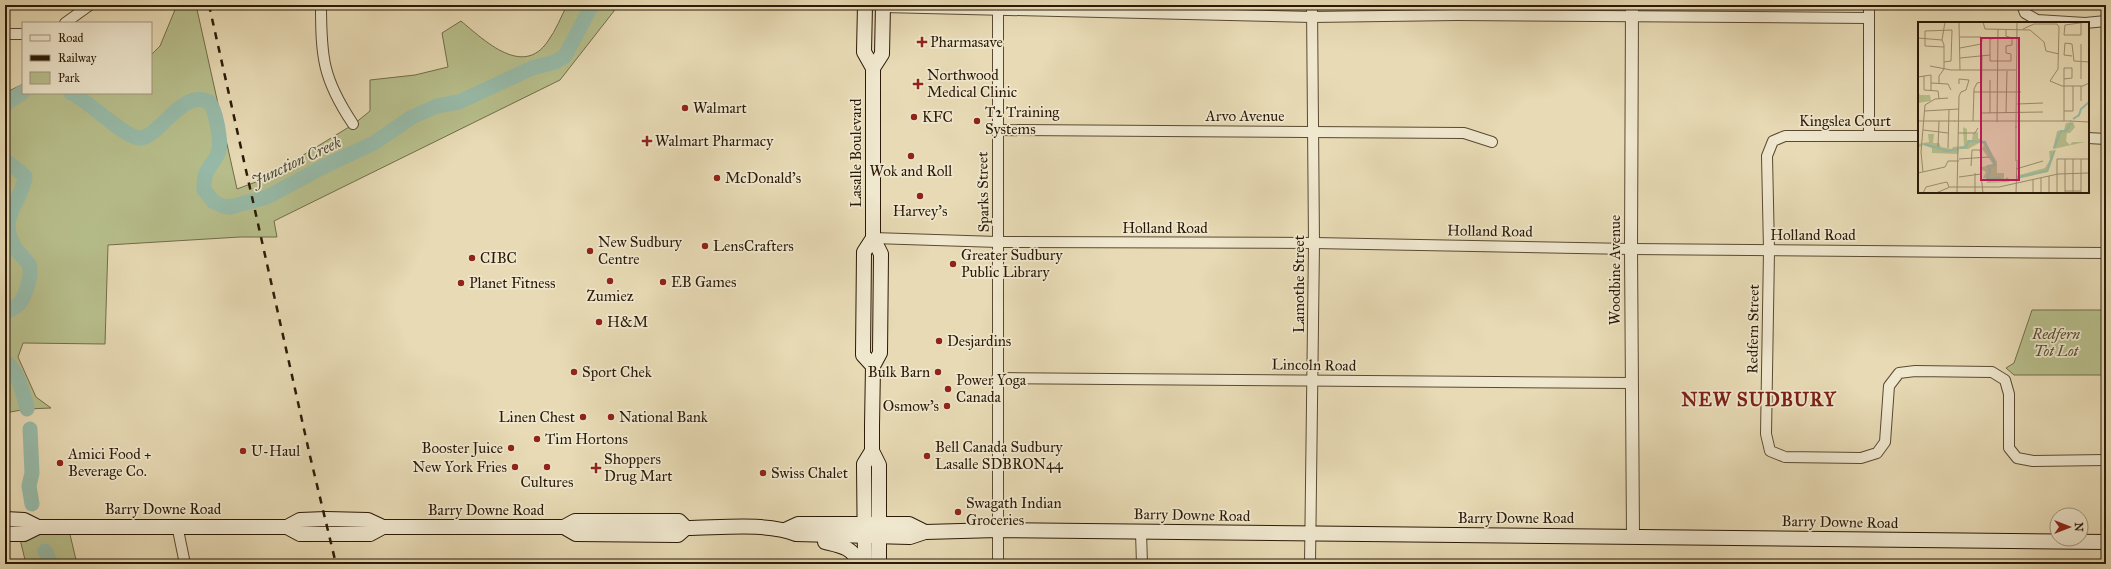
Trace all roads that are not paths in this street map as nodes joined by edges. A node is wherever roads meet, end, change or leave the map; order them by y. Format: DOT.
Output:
graph roads {
  1 [pos="90,5"];
  2 [pos="321,5"];
  3 [pos="865,5"];
  4 [pos="1312,5"];
  5 [pos="1632,5"];
  6 [pos="1869,5"];
  7 [pos="2022,5"];
  8 [pos="883,6"];
  9 [pos="1456,10"];
  10 [pos="998,11"];
  11 [pos="1312,17"];
  12 [pos="1632,18"];
  13 [pos="1869,18"];
  14 [pos="2106,21"];
  15 [pos="66,22"];
  16 [pos="2069,22"];
  17 [pos="2089,23"];
  18 [pos="5,34"];
  19 [pos="22,34"];
  20 [pos="873,68"];
  21 [pos="353,124"];
  22 [pos="997,130"];
  23 [pos="1313,132"];
  24 [pos="1869,136"];
  25 [pos="1918,136"];
  26 [pos="2089,138"];
  27 [pos="2106,140"];
  28 [pos="1773,141"];
  29 [pos="1492,142"];
  30 [pos="873,238"];
  31 [pos="998,242"];
  32 [pos="1314,243"];
  33 [pos="1631,249"];
  34 [pos="1769,250"];
  35 [pos="2106,253"];
  36 [pos="997,378"];
  37 [pos="1313,380"];
  38 [pos="1632,383"];
  39 [pos="872,451"];
  40 [pos="2106,460"];
  41 [pos="865,487"];
  42 [pos="5,519"];
  43 [pos="840,523"];
  44 [pos="176,525"];
  45 [pos="38,527"];
  46 [pos="785,530"];
  47 [pos="872,530"];
  48 [pos="997,530"];
  49 [pos="1141,532"];
  50 [pos="5,534"];
  51 [pos="804,534"];
  52 [pos="1310,534"];
  53 [pos="1633,536"];
  54 [pos="2106,542"];
  55 [pos="185,564"];
  56 [pos="860,564"];
  57 [pos="866,564"];
  58 [pos="879,564"];
  59 [pos="998,564"];
  60 [pos="1142,564"];
  61 [pos="1310,564"];
  1 -- 15 [label="street"];
  2 -- 21 [label="street"];
  3 -- 20 [label="main road, Lasalle Boulevard"];
  4 -- 11 [label="street, Lamothe Street"];
  5 -- 12 [label="street, Woodbine Avenue"];
  6 -- 13 [label="street"];
  7 -- 16 [label="street"];
  8 -- 10 [label="street"];
  8 -- 20 [label="main road, Lasalle Boulevard"];
  9 -- 11 [label="street"];
  9 -- 12 [label="street"];
  10 -- 11 [label="street"];
  10 -- 22 [label="street, Sparks Street"];
  11 -- 23 [label="street, Lamothe Street"];
  12 -- 13 [label="street"];
  12 -- 33 [label="street, Woodbine Avenue"];
  13 -- 24 [label="street"];
  14 -- 17 [label="street"];
  18 -- 19 [label="street"];
  20 -- 30 [label="main road, Lasalle Boulevard"];
  22 -- 23 [label="street, Arvo Avenue"];
  22 -- 31 [label="street, Sparks Street"];
  23 -- 29 [label="street, Arvo Avenue"];
  23 -- 32 [label="street, Lamothe Street"];
  24 -- 25 [label="street, Kingslea Court"];
  24 -- 28 [label="street, Kingslea Court"];
  26 -- 27 [label="street"];
  28 -- 34 [label="street, Redfern Street"];
  30 -- 31 [label="street, Holland Road"];
  30 -- 39 [label="main road, Lasalle Boulevard"];
  31 -- 32 [label="street, Holland Road"];
  31 -- 36 [label="street, Sparks Street"];
  32 -- 33 [label="street, Holland Road"];
  32 -- 37 [label="street, Lamothe Street"];
  33 -- 34 [label="street, Holland Road"];
  33 -- 38 [label="street, Woodbine Avenue"];
  34 -- 35 [label="street, Holland Road"];
  34 -- 40 [label="street, Redfern Street"];
  36 -- 37 [label="street, Lincoln Road"];
  36 -- 48 [label="street, Sparks Street"];
  37 -- 38 [label="street, Lincoln Road"];
  37 -- 52 [label="street, Lamothe Street"];
  38 -- 53 [label="street, Woodbine Avenue"];
  39 -- 41 [label="main road, Lasalle Boulevard"];
  39 -- 47 [label="main road, Lasalle Boulevard"];
  41 -- 43 [label="main road"];
  41 -- 47 [label="main road, Lasalle Boulevard"];
  42 -- 45 [label="main road, Barry Downe Road"];
  43 -- 46 [label="main road, Barry Downe Road"];
  43 -- 47 [label="main road, Barry Downe Road"];
  44 -- 45 [label="main road, Barry Downe Road"];
  44 -- 46 [label="main road, Barry Downe Road"];
  44 -- 55 [label="street"];
  45 -- 50 [label="main road, Barry Downe Road"];
  46 -- 51 [label="main road, Barry Downe Road"];
  47 -- 48 [label="main road, Barry Downe Road"];
  47 -- 51 [label="main road, Barry Downe Road"];
  47 -- 57 [label="main road, Lasalle Boulevard"];
  47 -- 58 [label="main road, Lasalle Boulevard"];
  48 -- 49 [label="main road, Barry Downe Road"];
  48 -- 59 [label="street, Sparks Street"];
  49 -- 52 [label="main road, Barry Downe Road"];
  49 -- 60 [label="street"];
  51 -- 56 [label="main road"];
  52 -- 53 [label="main road, Barry Downe Road"];
  52 -- 61 [label="street, Lamothe Street"];
  53 -- 54 [label="main road, Barry Downe Road"];
}
